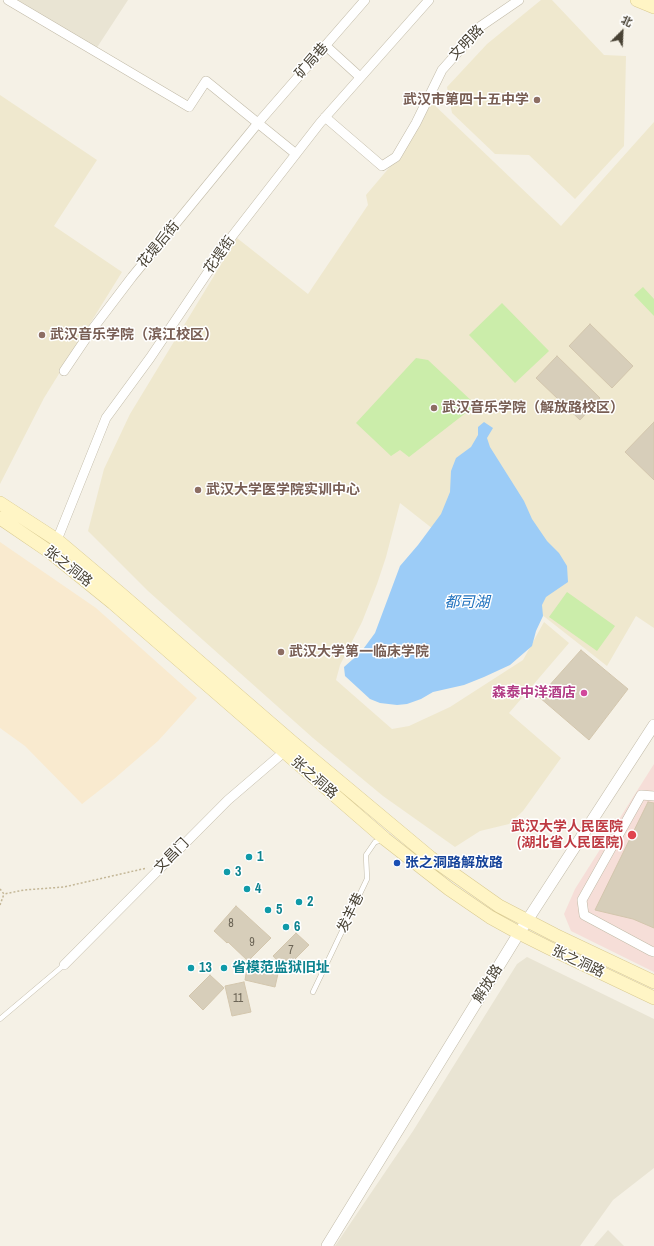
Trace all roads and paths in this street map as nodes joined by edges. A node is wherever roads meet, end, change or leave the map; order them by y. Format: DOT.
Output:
graph roads {
  1 [pos="8,0"];
  2 [pos="366,0"];
  3 [pos="429,0"];
  4 [pos="519,0"];
  5 [pos="637,0"];
  6 [pos="654,7"];
  7 [pos="326,46"];
  8 [pos="360,77"];
  9 [pos="325,117"];
  10 [pos="258,123"];
  11 [pos="296,154"];
  12 [pos="64,371"];
  13 [pos="0,503"];
  14 [pos="0,518"];
  15 [pos="57,540"];
  16 [pos="654,724"];
  17 [pos="284,752"];
  18 [pos="654,796"];
  19 [pos="385,839"];
  20 [pos="166,862"];
  21 [pos="0,889"];
  22 [pos="4,894"];
  23 [pos="0,905"];
  24 [pos="527,921"];
  25 [pos="519,933"];
  26 [pos="654,952"];
  27 [pos="64,964"];
  28 [pos="654,982"];
  29 [pos="313,992"];
  30 [pos="654,998"];
  31 [pos="0,1019"];
  32 [pos="327,1246"];
  1 -- 10 [label="street"];
  2 -- 7 [label="street, 矿局巷"];
  3 -- 8 [label="street, 花堤街"];
  4 -- 9 [label="street, 文明路"];
  5 -- 6 [label="main road"];
  7 -- 8 [label="street"];
  7 -- 10 [label="street, 矿局巷"];
  8 -- 9 [label="street, 花堤街"];
  9 -- 11 [label="street, 花堤街"];
  10 -- 11 [label="street"];
  10 -- 12 [label="street, 花堤后街"];
  11 -- 15 [label="street, 花堤街"];
  13 -- 15 [label="main road, 张之洞路"];
  14 -- 17 [label="main road, 张之洞路"];
  15 -- 24 [label="main road, 张之洞路"];
  16 -- 24 [label="street, 解放路"];
  17 -- 19 [label="main road, 张之洞路"];
  17 -- 20 [label="street, 文昌门"];
  18 -- 26 [label="street"];
  19 -- 25 [label="main road, 张之洞路"];
  19 -- 29 [label="lane, 发羊巷"];
  20 -- 22 [label="path"];
  20 -- 27 [label="street, 文昌门"];
  21 -- 22 [label="path"];
  22 -- 23 [label="path"];
  24 -- 25 [label="street, 解放路"];
  24 -- 28 [label="main road, 张之洞路"];
  25 -- 30 [label="main road, 张之洞路"];
  25 -- 32 [label="street, 解放路"];
  27 -- 31 [label="lane"];
}
